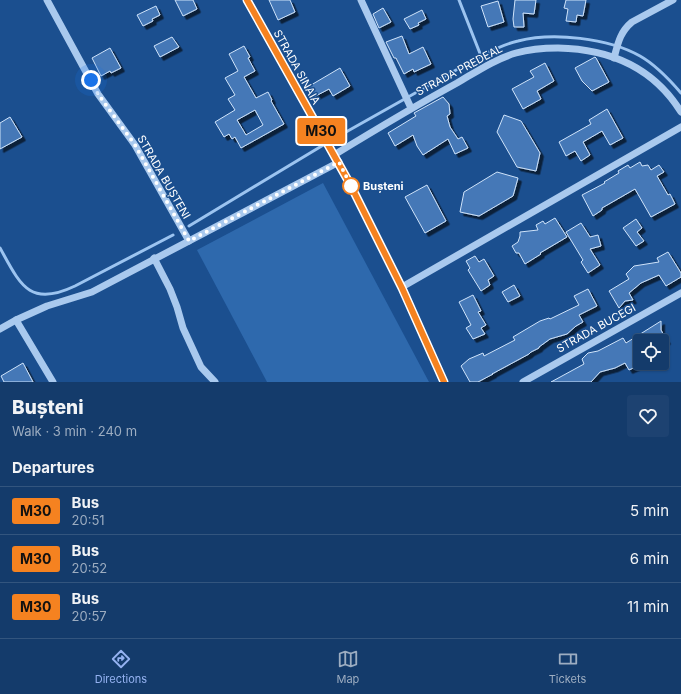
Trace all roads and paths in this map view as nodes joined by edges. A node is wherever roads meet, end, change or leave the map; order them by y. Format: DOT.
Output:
graph roads {
  1 [pos="47,0"];
  2 [pos="247,0"];
  3 [pos="361,0"];
  4 [pos="673,0"];
  5 [pos="615,55"];
  6 [pos="410,106"];
  7 [pos="681,112"];
  8 [pos="681,127"];
  9 [pos="334,155"];
  10 [pos="339,162"];
  11 [pos="189,241"];
  12 [pos="154,258"];
  13 [pos="402,288"];
  14 [pos="681,293"];
  15 [pos="16,320"];
  16 [pos="0,329"];
  17 [pos="53,382"];
  18 [pos="214,382"];
  19 [pos="444,382"];
  20 [pos="523,382"];
  1 -- 11 [label="street, STRADA BUȘTENI"];
  2 -- 9 [label="street, STRADA SINAIA"];
  3 -- 6 [label="street"];
  4 -- 5 [label="street"];
  5 -- 6 [label="street, STRADA PREDEAL"];
  5 -- 7 [label="street, STRADA PREDEAL"];
  6 -- 9 [label="street, STRADA PREDEAL"];
  8 -- 13 [label="street"];
  9 -- 10 [label="street, STRADA SINAIA"];
  10 -- 11 [label="street"];
  10 -- 13 [label="street, STRADA SINAIA"];
  11 -- 12 [label="street"];
  12 -- 15 [label="street"];
  12 -- 18 [label="street"];
  13 -- 19 [label="street, STRADA SINAIA"];
  14 -- 20 [label="street, STRADA BUCEGI"];
  15 -- 16 [label="street"];
  15 -- 17 [label="street"];
}
